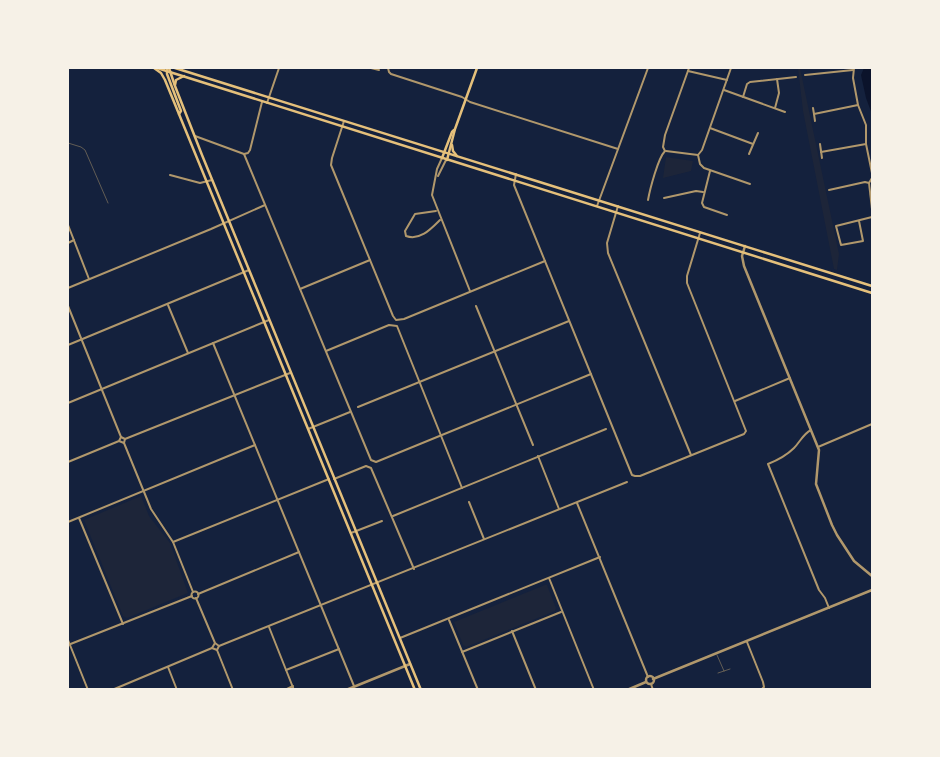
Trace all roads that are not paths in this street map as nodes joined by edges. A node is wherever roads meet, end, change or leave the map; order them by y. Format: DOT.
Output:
graph roads {
  1 [pos="155,68"];
  2 [pos="175,68"];
  3 [pos="279,68"];
  4 [pos="371,68"];
  5 [pos="388,68"];
  6 [pos="477,68"];
  7 [pos="648,68"];
  8 [pos="731,68"];
  9 [pos="168,69"];
  10 [pos="689,69"];
  11 [pos="854,69"];
  12 [pos="379,70"];
  13 [pos="805,75"];
  14 [pos="186,76"];
  15 [pos="796,77"];
  16 [pos="777,78"];
  17 [pos="727,80"];
  18 [pos="175,86"];
  19 [pos="724,90"];
  20 [pos="743,97"];
  21 [pos="269,98"];
  22 [pos="466,99"];
  23 [pos="262,102"];
  24 [pos="267,103"];
  25 [pos="858,105"];
  26 [pos="774,108"];
  27 [pos="812,108"];
  28 [pos="785,112"];
  29 [pos="179,114"];
  30 [pos="814,114"];
  31 [pos="344,121"];
  32 [pos="815,121"];
  33 [pos="342,126"];
  34 [pos="710,128"];
  35 [pos="455,129"];
  36 [pos="192,130"];
  37 [pos="758,133"];
  38 [pos="195,136"];
  39 [pos="190,139"];
  40 [pos="204,141"];
  41 [pos="68,143"];
  42 [pos="452,144"];
  43 [pos="753,144"];
  44 [pos="820,144"];
  45 [pos="866,144"];
  46 [pos="198,145"];
  47 [pos="618,149"];
  48 [pos="665,151"];
  49 [pos="444,152"];
  50 [pos="821,152"];
  51 [pos="244,154"];
  52 [pos="449,154"];
  53 [pos="749,154"];
  54 [pos="698,155"];
  55 [pos="457,157"];
  56 [pos="442,158"];
  57 [pos="822,158"];
  58 [pos="447,160"];
  59 [pos="710,171"];
  60 [pos="872,173"];
  61 [pos="516,174"];
  62 [pos="170,175"];
  63 [pos="436,178"];
  64 [pos="872,178"];
  65 [pos="212,180"];
  66 [pos="515,181"];
  67 [pos="208,182"];
  68 [pos="750,184"];
  69 [pos="869,184"];
  70 [pos="830,190"];
  71 [pos="704,192"];
  72 [pos="664,198"];
  73 [pos="599,200"];
  74 [pos="648,200"];
  75 [pos="108,203"];
  76 [pos="265,205"];
  77 [pos="618,206"];
  78 [pos="597,207"];
  79 [pos="872,209"];
  80 [pos="436,211"];
  81 [pos="616,212"];
  82 [pos="727,215"];
  83 [pos="872,217"];
  84 [pos="229,220"];
  85 [pos="440,220"];
  86 [pos="859,221"];
  87 [pos="668,222"];
  88 [pos="224,223"];
  89 [pos="68,225"];
  90 [pos="668,229"];
  91 [pos="700,232"];
  92 [pos="698,238"];
  93 [pos="74,240"];
  94 [pos="68,243"];
  95 [pos="745,246"];
  96 [pos="743,252"];
  97 [pos="773,256"];
  98 [pos="370,260"];
  99 [pos="545,261"];
  100 [pos="772,261"];
  101 [pos="249,270"];
  102 [pos="244,272"];
  103 [pos="89,279"];
  104 [pos="872,286"];
  105 [pos="68,288"];
  106 [pos="300,289"];
  107 [pos="470,292"];
  108 [pos="872,292"];
  109 [pos="168,304"];
  110 [pos="68,306"];
  111 [pos="476,306"];
  112 [pos="270,320"];
  113 [pos="569,321"];
  114 [pos="265,322"];
  115 [pos="82,340"];
  116 [pos="214,343"];
  117 [pos="68,345"];
  118 [pos="325,351"];
  119 [pos="495,352"];
  120 [pos="188,353"];
  121 [pos="291,373"];
  122 [pos="591,374"];
  123 [pos="286,375"];
  124 [pos="790,378"];
  125 [pos="420,382"];
  126 [pos="102,389"];
  127 [pos="235,395"];
  128 [pos="735,401"];
  129 [pos="68,403"];
  130 [pos="516,405"];
  131 [pos="358,408"];
  132 [pos="350,412"];
  133 [pos="872,424"];
  134 [pos="313,426"];
  135 [pos="308,428"];
  136 [pos="606,429"];
  137 [pos="811,430"];
  138 [pos="441,435"];
  139 [pos="121,437"];
  140 [pos="125,439"];
  141 [pos="119,441"];
  142 [pos="124,443"];
  143 [pos="533,445"];
  144 [pos="255,446"];
  145 [pos="818,447"];
  146 [pos="691,455"];
  147 [pos="538,456"];
  148 [pos="68,462"];
  149 [pos="329,479"];
  150 [pos="334,479"];
  151 [pos="627,482"];
  152 [pos="462,488"];
  153 [pos="143,491"];
  154 [pos="278,500"];
  155 [pos="469,502"];
  156 [pos="577,502"];
  157 [pos="559,509"];
  158 [pos="393,516"];
  159 [pos="78,517"];
  160 [pos="382,520"];
  161 [pos="68,522"];
  162 [pos="356,531"];
  163 [pos="351,533"];
  164 [pos="484,539"];
  165 [pos="173,542"];
  166 [pos="299,552"];
  167 [pos="600,557"];
  168 [pos="414,569"];
  169 [pos="872,576"];
  170 [pos="549,578"];
  171 [pos="377,583"];
  172 [pos="372,584"];
  173 [pos="872,590"];
  174 [pos="193,592"];
  175 [pos="198,594"];
  176 [pos="192,596"];
  177 [pos="196,598"];
  178 [pos="321,605"];
  179 [pos="829,608"];
  180 [pos="561,612"];
  181 [pos="449,619"];
  182 [pos="122,624"];
  183 [pos="269,626"];
  184 [pos="512,631"];
  185 [pos="394,638"];
  186 [pos="400,638"];
  187 [pos="68,640"];
  188 [pos="746,641"];
  189 [pos="214,643"];
  190 [pos="68,645"];
  191 [pos="219,646"];
  192 [pos="212,648"];
  193 [pos="339,649"];
  194 [pos="217,650"];
  195 [pos="462,652"];
  196 [pos="716,653"];
  197 [pos="410,664"];
  198 [pos="405,666"];
  199 [pos="168,667"];
  200 [pos="730,669"];
  201 [pos="286,670"];
  202 [pos="724,671"];
  203 [pos="718,674"];
  204 [pos="648,677"];
  205 [pos="654,679"];
  206 [pos="646,682"];
  207 [pos="651,684"];
  208 [pos="354,686"];
  209 [pos="293,688"];
  210 [pos="89,690"];
  211 [pos="112,690"];
  212 [pos="177,690"];
  213 [pos="233,690"];
  214 [pos="285,690"];
  215 [pos="346,690"];
  216 [pos="415,690"];
  217 [pos="421,690"];
  218 [pos="478,690"];
  219 [pos="536,690"];
  220 [pos="594,690"];
  221 [pos="627,690"];
  222 [pos="653,690"];
  223 [pos="761,690"];
  1 -- 9 [label="main road"];
  1 -- 29 [label="main road"];
  2 -- 21 [label="main road"];
  3 -- 21 [label="street"];
  4 -- 12 [label="street"];
  5 -- 22 [label="street"];
  6 -- 22 [label="main road"];
  7 -- 47 [label="street"];
  8 -- 17 [label="street"];
  9 -- 14 [label="main road"];
  9 -- 18 [label="main road"];
  9 -- 29 [label="main road"];
  10 -- 17 [label="street"];
  10 -- 48 [label="street"];
  11 -- 13 [label="street"];
  11 -- 25 [label="street"];
  14 -- 18 [label="main road"];
  14 -- 23 [label="main road"];
  15 -- 16 [label="street"];
  16 -- 20 [label="street"];
  16 -- 26 [label="street"];
  17 -- 19 [label="street"];
  18 -- 36 [label="main road"];
  19 -- 20 [label="street"];
  19 -- 34 [label="street"];
  20 -- 26 [label="street"];
  21 -- 24 [label="street"];
  21 -- 31 [label="main road"];
  22 -- 35 [label="main road"];
  22 -- 47 [label="street"];
  23 -- 24 [label="main road"];
  23 -- 51 [label="street"];
  24 -- 33 [label="main road"];
  25 -- 30 [label="street"];
  25 -- 45 [label="street"];
  26 -- 28 [label="street"];
  27 -- 30 [label="street"];
  29 -- 39 [label="main road"];
  30 -- 32 [label="street"];
  31 -- 33 [label="street"];
  31 -- 49 [label="main road"];
  33 -- 56 [label="main road"];
  33 -- 98 [label="street"];
  34 -- 43 [label="street"];
  34 -- 54 [label="street"];
  35 -- 42 [label="main road"];
  35 -- 49 [label="main road"];
  36 -- 38 [label="main road"];
  36 -- 39 [label="main road"];
  37 -- 43 [label="street"];
  38 -- 40 [label="street"];
  38 -- 46 [label="main road"];
  39 -- 67 [label="main road"];
  40 -- 46 [label="street"];
  40 -- 51 [label="street"];
  41 -- 75 [label="lane"];
  42 -- 52 [label="main road"];
  42 -- 55 [label="main road"];
  43 -- 53 [label="street"];
  44 -- 50 [label="street"];
  45 -- 50 [label="street"];
  45 -- 60 [label="street"];
  46 -- 65 [label="main road"];
  47 -- 73 [label="street"];
  48 -- 54 [label="street"];
  48 -- 74 [label="street"];
  49 -- 52 [label="main road"];
  49 -- 56 [label="main road"];
  50 -- 57 [label="street"];
  51 -- 76 [label="street"];
  52 -- 55 [label="main road"];
  52 -- 58 [label="main road"];
  54 -- 59 [label="street"];
  55 -- 61 [label="main road"];
  56 -- 58 [label="main road"];
  56 -- 63 [label="street"];
  58 -- 63 [label="street"];
  58 -- 66 [label="main road"];
  59 -- 68 [label="street"];
  59 -- 71 [label="street"];
  61 -- 66 [label="street"];
  61 -- 73 [label="main road"];
  62 -- 67 [label="street"];
  63 -- 80 [label="street"];
  64 -- 69 [label="street"];
  65 -- 67 [label="street"];
  65 -- 84 [label="main road"];
  66 -- 78 [label="main road"];
  66 -- 99 [label="street"];
  67 -- 88 [label="main road"];
  69 -- 70 [label="street"];
  69 -- 79 [label="street"];
  71 -- 72 [label="street"];
  71 -- 82 [label="street"];
  73 -- 77 [label="main road"];
  73 -- 78 [label="street"];
  76 -- 84 [label="street"];
  76 -- 106 [label="street"];
  77 -- 81 [label="street"];
  77 -- 87 [label="main road"];
  78 -- 81 [label="main road"];
  80 -- 85 [label="street"];
  80 -- 85 [label="street"];
  81 -- 90 [label="main road"];
  81 -- 146 [label="street"];
  83 -- 86 [label="street"];
  84 -- 88 [label="street"];
  84 -- 101 [label="main road"];
  85 -- 107 [label="street"];
  86 -- 86 [label="street"];
  87 -- 90 [label="main road"];
  87 -- 91 [label="main road"];
  88 -- 102 [label="main road"];
  88 -- 103 [label="street"];
  89 -- 93 [label="street"];
  90 -- 92 [label="main road"];
  91 -- 92 [label="street"];
  91 -- 95 [label="main road"];
  92 -- 96 [label="main road"];
  92 -- 128 [label="street"];
  93 -- 94 [label="street"];
  93 -- 103 [label="street"];
  95 -- 96 [label="street"];
  95 -- 97 [label="main road"];
  96 -- 100 [label="main road"];
  96 -- 124 [label="street"];
  97 -- 100 [label="main road"];
  97 -- 104 [label="main road"];
  98 -- 106 [label="street"];
  98 -- 107 [label="street"];
  99 -- 107 [label="street"];
  99 -- 113 [label="street"];
  100 -- 108 [label="main road"];
  101 -- 102 [label="street"];
  101 -- 112 [label="main road"];
  102 -- 109 [label="street"];
  102 -- 114 [label="main road"];
  103 -- 105 [label="street"];
  106 -- 118 [label="street"];
  109 -- 115 [label="street"];
  109 -- 120 [label="street"];
  110 -- 115 [label="street"];
  111 -- 119 [label="street"];
  112 -- 114 [label="street"];
  112 -- 121 [label="main road"];
  113 -- 119 [label="street"];
  113 -- 122 [label="street"];
  114 -- 116 [label="street"];
  114 -- 123 [label="main road"];
  115 -- 117 [label="street"];
  115 -- 126 [label="street"];
  116 -- 120 [label="street"];
  116 -- 127 [label="street"];
  118 -- 125 [label="street"];
  118 -- 132 [label="street"];
  119 -- 125 [label="street"];
  119 -- 130 [label="street"];
  120 -- 126 [label="street"];
  121 -- 123 [label="street"];
  121 -- 134 [label="main road"];
  122 -- 130 [label="street"];
  122 -- 146 [label="street"];
  123 -- 127 [label="street"];
  123 -- 135 [label="main road"];
  124 -- 128 [label="street"];
  124 -- 137 [label="street"];
  125 -- 131 [label="street"];
  125 -- 138 [label="street"];
  126 -- 129 [label="street"];
  126 -- 139 [label="street"];
  127 -- 140 [label="street"];
  127 -- 144 [label="street"];
  128 -- 146 [label="street"];
  130 -- 138 [label="street"];
  130 -- 143 [label="street"];
  132 -- 134 [label="street"];
  132 -- 138 [label="street"];
  133 -- 145 [label="street"];
  134 -- 135 [label="street"];
  134 -- 150 [label="main road"];
  135 -- 149 [label="main road"];
  136 -- 147 [label="street"];
  137 -- 145 [label="street"];
  137 -- 179 [label="street"];
  138 -- 152 [label="street"];
  139 -- 140 [label="street"];
  139 -- 141 [label="street"];
  140 -- 142 [label="street"];
  141 -- 142 [label="street"];
  141 -- 148 [label="street"];
  142 -- 153 [label="street"];
  144 -- 153 [label="street"];
  144 -- 154 [label="street"];
  145 -- 169 [label="street"];
  147 -- 152 [label="street"];
  147 -- 157 [label="street"];
  149 -- 150 [label="main road"];
  149 -- 154 [label="street"];
  149 -- 163 [label="main road"];
  150 -- 158 [label="street"];
  150 -- 162 [label="main road"];
  151 -- 156 [label="street"];
  152 -- 158 [label="street"];
  153 -- 159 [label="street"];
  153 -- 165 [label="street"];
  154 -- 165 [label="street"];
  154 -- 166 [label="street"];
  155 -- 164 [label="street"];
  156 -- 157 [label="street"];
  156 -- 167 [label="street"];
  157 -- 164 [label="street"];
  158 -- 168 [label="street"];
  159 -- 161 [label="street"];
  159 -- 182 [label="street"];
  160 -- 162 [label="street"];
  162 -- 163 [label="street"];
  162 -- 171 [label="main road"];
  163 -- 172 [label="main road"];
  164 -- 168 [label="street"];
  165 -- 174 [label="street"];
  166 -- 175 [label="street"];
  166 -- 178 [label="street"];
  167 -- 170 [label="street"];
  167 -- 204 [label="street"];
  168 -- 171 [label="street"];
  170 -- 180 [label="street"];
  170 -- 181 [label="street"];
  171 -- 172 [label="street"];
  171 -- 186 [label="main road"];
  172 -- 178 [label="street"];
  172 -- 185 [label="main road"];
  173 -- 179 [label="street"];
  174 -- 175 [label="street"];
  174 -- 176 [label="street"];
  175 -- 177 [label="street"];
  176 -- 177 [label="street"];
  176 -- 182 [label="street"];
  177 -- 189 [label="street"];
  178 -- 183 [label="street"];
  178 -- 193 [label="street"];
  179 -- 188 [label="street"];
  180 -- 184 [label="street"];
  180 -- 220 [label="street"];
  181 -- 186 [label="street"];
  181 -- 195 [label="street"];
  182 -- 190 [label="street"];
  183 -- 191 [label="street"];
  183 -- 201 [label="street"];
  184 -- 195 [label="street"];
  184 -- 219 [label="street"];
  185 -- 186 [label="main road"];
  185 -- 198 [label="main road"];
  186 -- 197 [label="main road"];
  187 -- 190 [label="street"];
  188 -- 196 [label="street"];
  188 -- 223 [label="street"];
  189 -- 191 [label="street"];
  189 -- 192 [label="street"];
  190 -- 210 [label="street"];
  191 -- 194 [label="street"];
  192 -- 194 [label="street"];
  192 -- 199 [label="street"];
  193 -- 201 [label="street"];
  193 -- 208 [label="street"];
  194 -- 213 [label="street"];
  195 -- 218 [label="street"];
  196 -- 202 [label="lane"];
  196 -- 205 [label="street"];
  197 -- 198 [label="street"];
  197 -- 217 [label="main road"];
  198 -- 208 [label="street"];
  198 -- 216 [label="main road"];
  199 -- 211 [label="street"];
  199 -- 212 [label="street"];
  200 -- 202 [label="lane"];
  201 -- 209 [label="street"];
  202 -- 203 [label="lane"];
  204 -- 205 [label="street"];
  204 -- 206 [label="street"];
  205 -- 207 [label="street"];
  206 -- 207 [label="street"];
  206 -- 221 [label="street"];
  207 -- 222 [label="street"];
  208 -- 215 [label="street"];
  209 -- 214 [label="street"];
}
